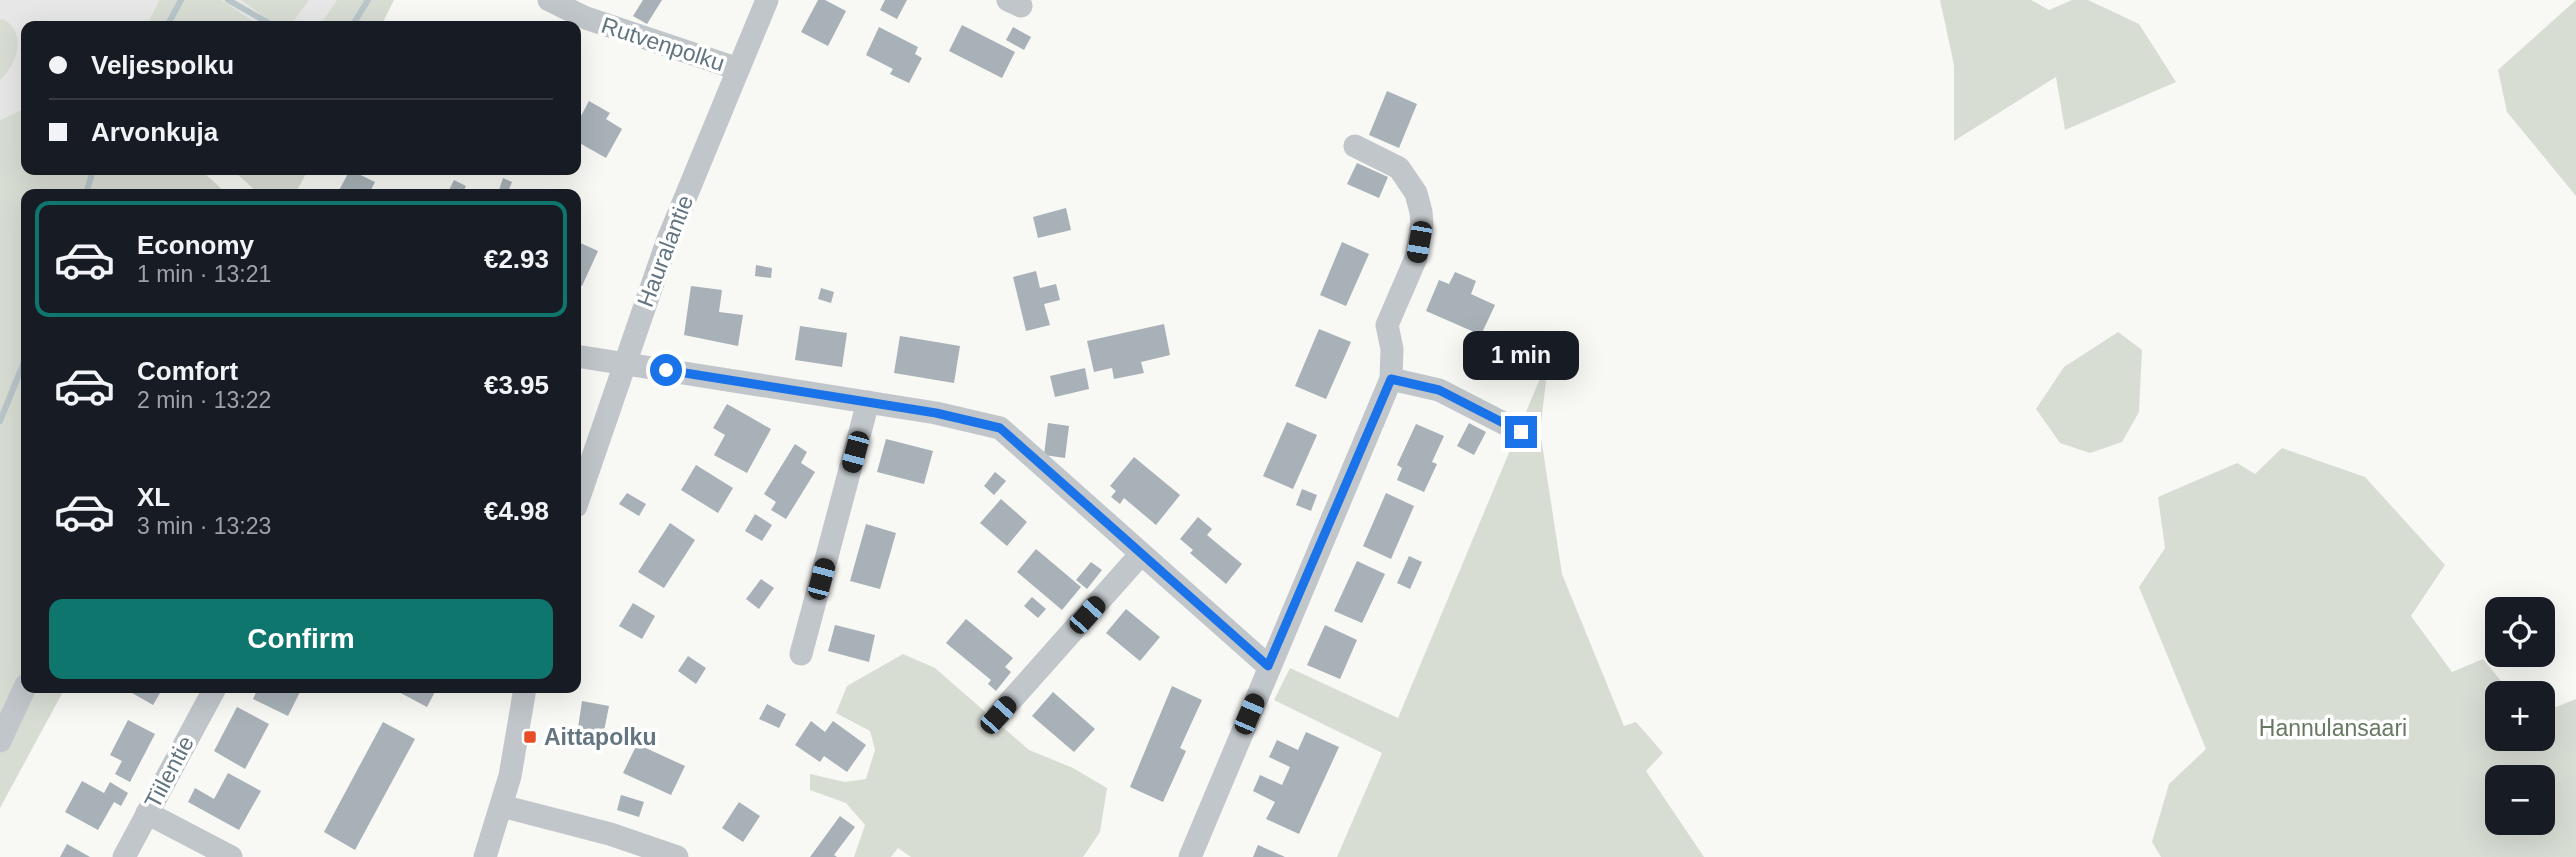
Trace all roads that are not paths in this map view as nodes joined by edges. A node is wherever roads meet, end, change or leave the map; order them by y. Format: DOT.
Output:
graph roads {
  1 [pos="549,0"];
  2 [pos="767,0"];
  3 [pos="738,69"];
  4 [pos="1355,146"];
  5 [pos="581,357"];
  6 [pos="623,362"];
  7 [pos="1391,379"];
  8 [pos="868,402"];
  9 [pos="1521,432"];
  10 [pos="581,491"];
  11 [pos="1141,554"];
  12 [pos="801,654"];
  13 [pos="1268,666"];
  14 [pos="22,693"];
  15 [pos="212,693"];
  16 [pos="524,693"];
  17 [pos="998,715"];
  18 [pos="0,741"];
  19 [pos="502,806"];
  20 [pos="147,813"];
  21 [pos="124,857"];
  22 [pos="231,857"];
  23 [pos="485,857"];
  24 [pos="677,857"];
  25 [pos="1190,857"];
  1 -- 3 [label="street, Rutvenpolku"];
  2 -- 3 [label="street, Hauralantie"];
  3 -- 6 [label="street, Hauralantie"];
  4 -- 7 [label="street"];
  5 -- 6 [label="street"];
  6 -- 8 [label="street"];
  6 -- 10 [label="street, Hauralantie"];
  7 -- 9 [label="street"];
  7 -- 13 [label="street"];
  8 -- 11 [label="street"];
  8 -- 12 [label="street"];
  11 -- 13 [label="street"];
  11 -- 17 [label="street"];
  13 -- 25 [label="street"];
  14 -- 18 [label="street"];
  15 -- 20 [label="street, Tiilentie"];
  16 -- 19 [label="street"];
  19 -- 23 [label="street"];
  19 -- 24 [label="street"];
  20 -- 21 [label="street, Tiilentie"];
  20 -- 22 [label="street"];
}
